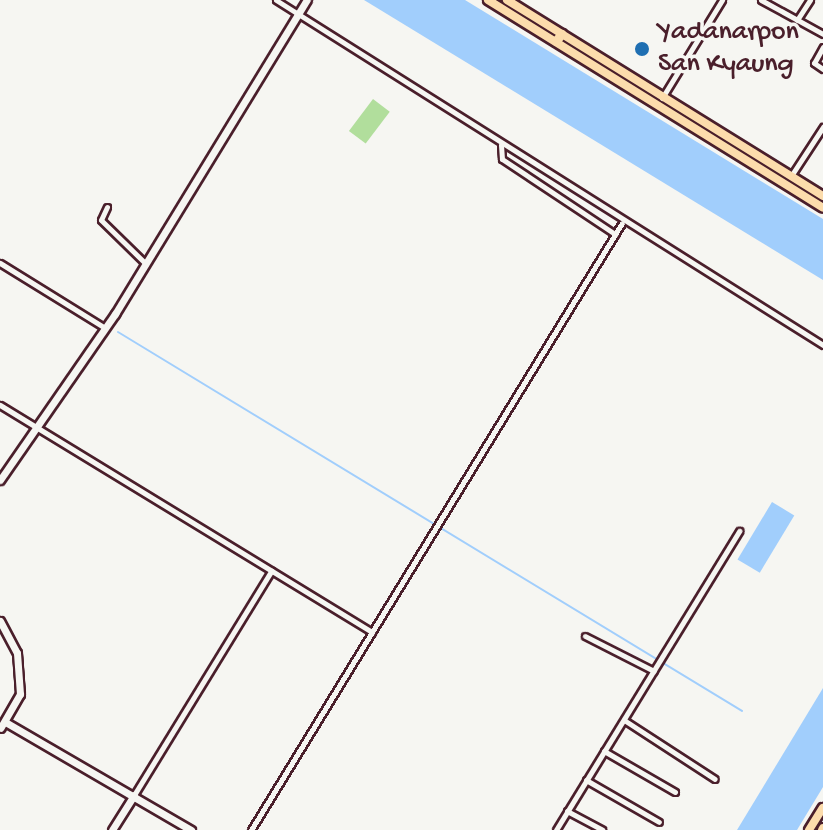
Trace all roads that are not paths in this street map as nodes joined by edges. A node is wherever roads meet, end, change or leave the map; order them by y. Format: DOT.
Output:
graph roads {
  1 [pos="276,0"];
  2 [pos="307,0"];
  3 [pos="488,0"];
  4 [pos="507,0"];
  5 [pos="722,0"];
  6 [pos="761,0"];
  7 [pos="810,0"];
  8 [pos="297,18"];
  9 [pos="797,20"];
  10 [pos="823,34"];
  11 [pos="558,38"];
  12 [pos="823,47"];
  13 [pos="823,69"];
  14 [pos="660,101"];
  15 [pos="823,127"];
  16 [pos="501,145"];
  17 [pos="548,174"];
  18 [pos="791,176"];
  19 [pos="542,185"];
  20 [pos="823,196"];
  21 [pos="107,207"];
  22 [pos="823,208"];
  23 [pos="622,223"];
  24 [pos="615,234"];
  25 [pos="0,263"];
  26 [pos="146,264"];
  27 [pos="102,326"];
  28 [pos="823,345"];
  29 [pos="0,405"];
  30 [pos="38,426"];
  31 [pos="0,480"];
  32 [pos="739,531"];
  33 [pos="271,571"];
  34 [pos="0,621"];
  35 [pos="372,632"];
  36 [pos="585,636"];
  37 [pos="654,671"];
  38 [pos="14,713"];
  39 [pos="624,720"];
  40 [pos="3,725"];
  41 [pos="18,726"];
  42 [pos="604,751"];
  43 [pos="715,779"];
  44 [pos="586,780"];
  45 [pos="675,792"];
  46 [pos="134,795"];
  47 [pos="823,808"];
  48 [pos="567,811"];
  49 [pos="659,822"];
  50 [pos="112,830"];
  51 [pos="191,830"];
  52 [pos="251,830"];
  53 [pos="556,830"];
  54 [pos="602,830"];
  55 [pos="809,830"];
  1 -- 8 [label="street"];
  2 -- 8 [label="street"];
  3 -- 11 [label="main road"];
  4 -- 11 [label="main road"];
  5 -- 14 [label="street"];
  6 -- 9 [label="street"];
  7 -- 9 [label="street"];
  8 -- 16 [label="street"];
  8 -- 26 [label="street"];
  9 -- 10 [label="street"];
  11 -- 14 [label="main road"];
  12 -- 13 [label="street"];
  14 -- 18 [label="main road"];
  14 -- 22 [label="main road"];
  15 -- 18 [label="street"];
  16 -- 17 [label="street"];
  16 -- 19 [label="street"];
  17 -- 19 [label="street"];
  17 -- 23 [label="street"];
  18 -- 20 [label="main road"];
  19 -- 24 [label="street"];
  21 -- 26 [label="street"];
  23 -- 24 [label="street"];
  23 -- 28 [label="street"];
  24 -- 35 [label="street"];
  25 -- 27 [label="street"];
  26 -- 27 [label="street"];
  27 -- 30 [label="street"];
  29 -- 30 [label="street"];
  30 -- 31 [label="street"];
  30 -- 33 [label="street"];
  32 -- 37 [label="street"];
  33 -- 35 [label="street"];
  33 -- 46 [label="street"];
  34 -- 38 [label="street"];
  35 -- 52 [label="street"];
  36 -- 37 [label="street"];
  37 -- 39 [label="street"];
  38 -- 40 [label="street"];
  38 -- 41 [label="street"];
  39 -- 42 [label="street"];
  39 -- 43 [label="street"];
  40 -- 41 [label="street"];
  41 -- 46 [label="street"];
  42 -- 44 [label="street"];
  42 -- 45 [label="street"];
  44 -- 48 [label="street"];
  44 -- 49 [label="street"];
  46 -- 50 [label="street"];
  46 -- 51 [label="street"];
  47 -- 55 [label="main road"];
  48 -- 53 [label="street"];
  48 -- 54 [label="street"];
}
